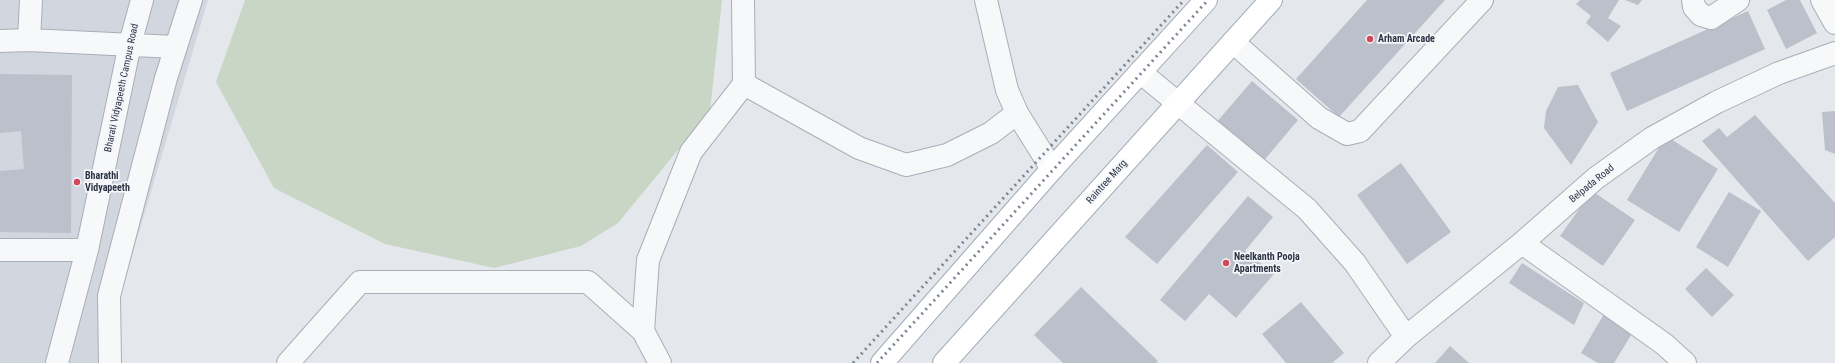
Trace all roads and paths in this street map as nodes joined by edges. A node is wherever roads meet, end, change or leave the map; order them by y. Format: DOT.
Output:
graph roads {
  1 [pos="31,0"];
  2 [pos="142,0"];
  3 [pos="191,0"];
  4 [pos="743,0"];
  5 [pos="986,0"];
  6 [pos="1206,0"];
  7 [pos="1271,0"];
  8 [pos="1482,0"];
  9 [pos="1693,0"];
  10 [pos="1738,0"];
  11 [pos="1822,0"];
  12 [pos="1835,23"];
  13 [pos="29,40"];
  14 [pos="0,41"];
  15 [pos="1233,42"];
  16 [pos="130,44"];
  17 [pos="175,47"];
  18 [pos="1835,54"];
  19 [pos="1140,72"];
  20 [pos="744,84"];
  21 [pos="1177,104"];
  22 [pos="1017,113"];
  23 [pos="1052,168"];
  24 [pos="1522,243"];
  25 [pos="0,250"];
  26 [pos="87,250"];
  27 [pos="643,331"];
  28 [pos="1406,338"];
  29 [pos="57,363"];
  30 [pos="110,363"];
  31 [pos="288,363"];
  32 [pos="660,363"];
  33 [pos="882,363"];
  34 [pos="944,363"];
  35 [pos="1379,363"];
  36 [pos="1685,363"];
  1 -- 13 [label="street"];
  2 -- 16 [label="street, Bharati Vidyapeeth Campus Road"];
  3 -- 17 [label="street"];
  4 -- 20 [label="street"];
  5 -- 22 [label="street"];
  6 -- 19 [label="main road"];
  7 -- 15 [label="main road, Raintree Marg"];
  8 -- 15 [label="street"];
  9 -- 10 [label="street"];
  11 -- 12 [label="street"];
  13 -- 14 [label="street"];
  13 -- 16 [label="street"];
  15 -- 21 [label="main road, Raintree Marg"];
  16 -- 17 [label="street"];
  16 -- 26 [label="street, Bharati Vidyapeeth Campus Road"];
  17 -- 30 [label="street"];
  18 -- 24 [label="street, Belpada Road"];
  19 -- 21 [label="street"];
  19 -- 23 [label="main road"];
  20 -- 22 [label="street"];
  20 -- 27 [label="street"];
  21 -- 28 [label="street"];
  21 -- 34 [label="main road, Raintree Marg"];
  22 -- 23 [label="street"];
  23 -- 33 [label="main road"];
  24 -- 28 [label="street, Belpada Road"];
  24 -- 36 [label="street"];
  25 -- 26 [label="street"];
  26 -- 29 [label="street, Bharati Vidyapeeth Campus Road"];
  27 -- 31 [label="street"];
  27 -- 32 [label="street"];
  28 -- 35 [label="street, Belpada Road"];
}
